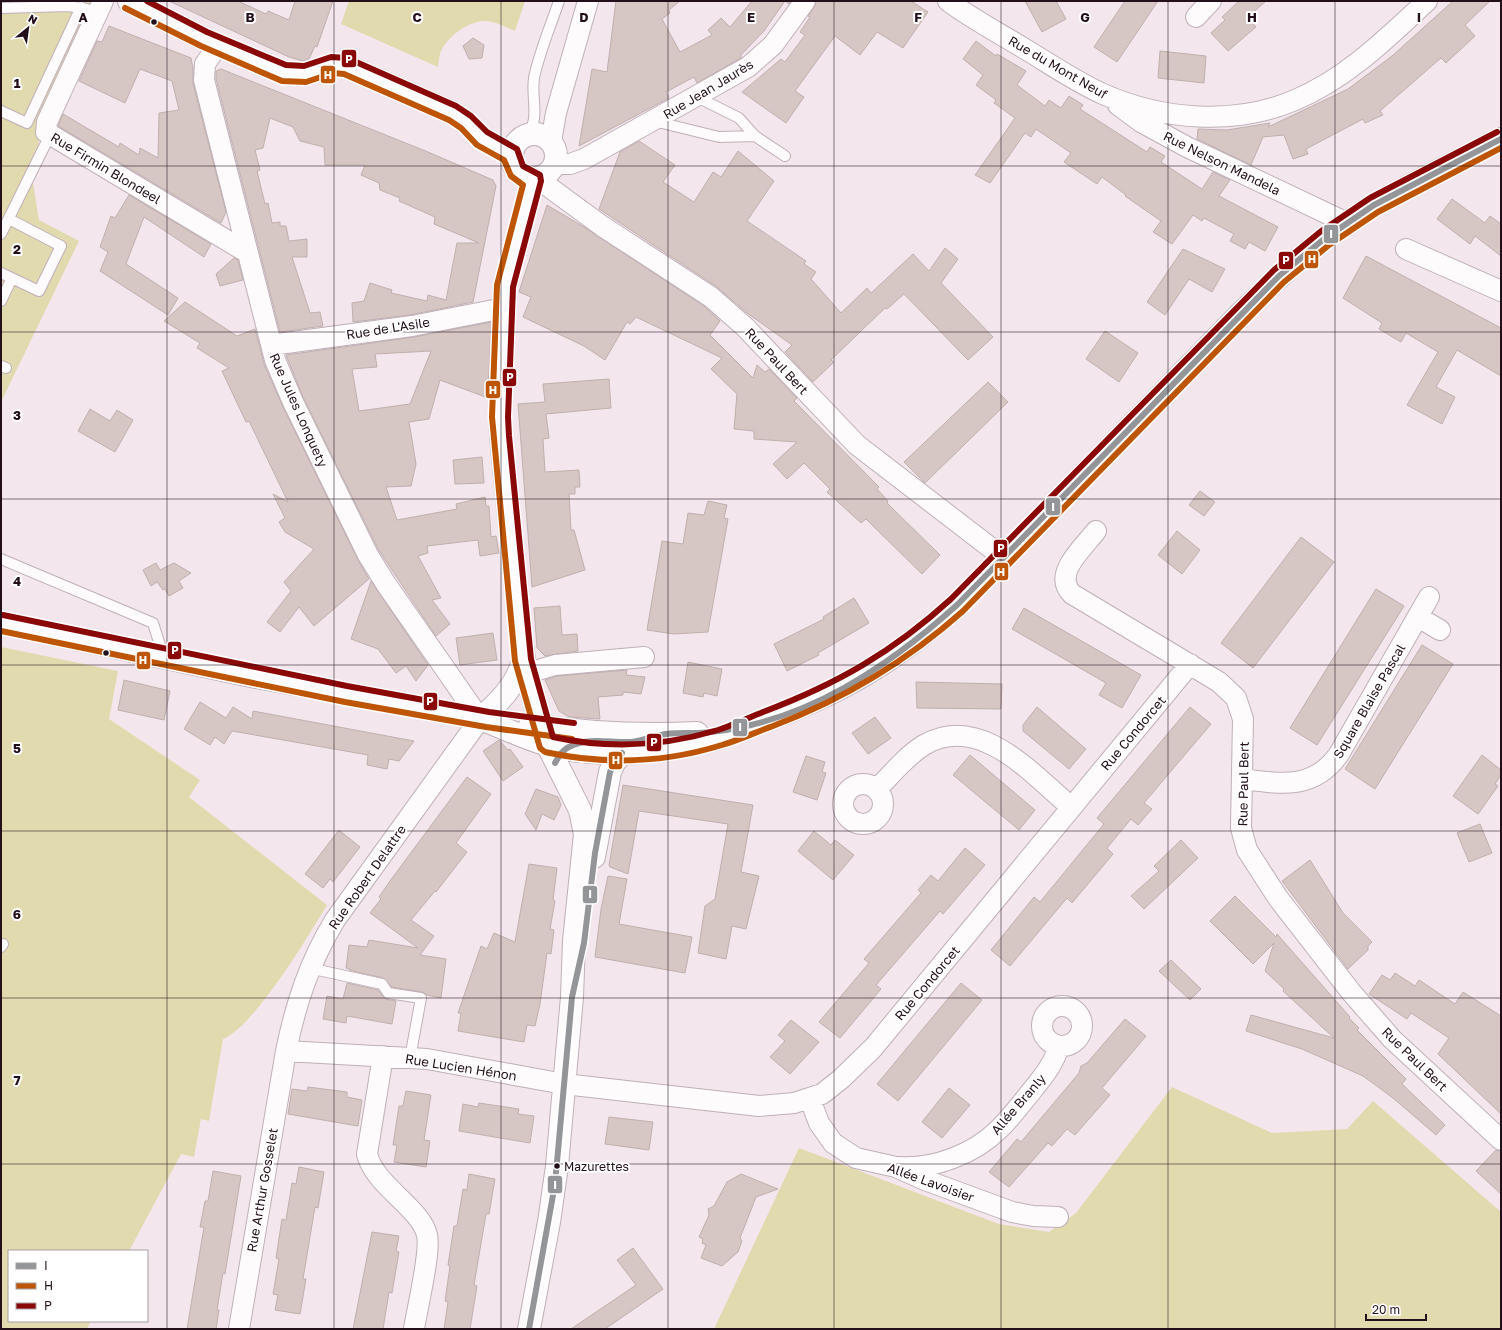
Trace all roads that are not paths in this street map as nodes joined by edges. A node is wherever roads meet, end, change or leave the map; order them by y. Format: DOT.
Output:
graph roads {
  1 [pos="559,1"];
  2 [pos="588,1"];
  3 [pos="805,1"];
  4 [pos="948,1"];
  5 [pos="1210,1"];
  6 [pos="1427,1"];
  7 [pos="135,2"];
  8 [pos="57,4"];
  9 [pos="94,7"];
  10 [pos="1,8"];
  11 [pos="1196,17"];
  12 [pos="218,45"];
  13 [pos="1103,94"];
  14 [pos="697,97"];
  15 [pos="1,111"];
  16 [pos="654,121"];
  17 [pos="50,135"];
  18 [pos="528,135"];
  19 [pos="755,136"];
  20 [pos="1501,139"];
  21 [pos="551,142"];
  22 [pos="512,155"];
  23 [pos="785,156"];
  24 [pos="555,164"];
  25 [pos="535,179"];
  26 [pos="9,219"];
  27 [pos="1347,223"];
  28 [pos="1,234"];
  29 [pos="1406,249"];
  30 [pos="248,253"];
  31 [pos="1,273"];
  32 [pos="12,278"];
  33 [pos="1501,291"];
  34 [pos="1,301"];
  35 [pos="504,308"];
  36 [pos="271,345"];
  37 [pos="1096,531"];
  38 [pos="1004,558"];
  39 [pos="1,560"];
  40 [pos="1429,597"];
  41 [pos="1418,617"];
  42 [pos="1,623"];
  43 [pos="1440,630"];
  44 [pos="644,657"];
  45 [pos="164,658"];
  46 [pos="1190,664"];
  47 [pos="522,669"];
  48 [pos="480,719"];
  49 [pos="758,723"];
  50 [pos="668,734"];
  51 [pos="554,747"];
  52 [pos="622,753"];
  53 [pos="1242,779"];
  54 [pos="877,789"];
  55 [pos="1071,807"];
  56 [pos="595,853"];
  57 [pos="309,968"];
  58 [pos="572,997"];
  59 [pos="1059,1046"];
  60 [pos="286,1051"];
  61 [pos="383,1056"];
  62 [pos="410,1058"];
  63 [pos="564,1084"];
  64 [pos="810,1099"];
  65 [pos="1501,1140"];
  66 [pos="896,1167"];
  67 [pos="1058,1217"];
  68 [pos="239,1329"];
  69 [pos="414,1329"];
  70 [pos="528,1329"];
  1 -- 18 [label="lane"];
  2 -- 21 [label="street"];
  3 -- 14 [label="street, Rue Jean Jaurès"];
  4 -- 13 [label="street, Rue du Mont Neuf"];
  5 -- 11 [label="street"];
  6 -- 13 [label="street, Rue du Mont Neuf"];
  7 -- 12 [label="street"];
  8 -- 9 [label="lane"];
  8 -- 10 [label="lane"];
  9 -- 15 [label="lane"];
  9 -- 17 [label="street, Rue Firmin Blondeel"];
  12 -- 22 [label="street"];
  12 -- 30 [label="street, Rue Jules Lonquety"];
  13 -- 27 [label="street, Rue Nelson Mandela"];
  14 -- 16 [label="street, Rue Jean Jaurès"];
  14 -- 19 [label="lane"];
  16 -- 19 [label="lane"];
  16 -- 24 [label="street, Rue Jean Jaurès"];
  17 -- 26 [label="lane"];
  17 -- 30 [label="street, Rue Firmin Blondeel"];
  18 -- 21 [label="street"];
  18 -- 22 [label="street"];
  19 -- 23 [label="lane"];
  20 -- 27 [label="street"];
  21 -- 24 [label="street"];
  22 -- 25 [label="street"];
  24 -- 25 [label="street"];
  25 -- 35 [label="street"];
  25 -- 38 [label="street, Rue Paul Bert"];
  26 -- 28 [label="lane"];
  26 -- 32 [label="lane"];
  27 -- 38 [label="street"];
  29 -- 33 [label="street"];
  30 -- 36 [label="street, Rue Jules Lonquety"];
  31 -- 32 [label="lane"];
  32 -- 34 [label="lane"];
  35 -- 36 [label="street, Rue de L'Asile"];
  35 -- 47 [label="street"];
  36 -- 48 [label="street, Rue Jules Lonquety"];
  37 -- 46 [label="street, Rue Paul Bert"];
  38 -- 49 [label="street"];
  39 -- 45 [label="lane"];
  40 -- 41 [label="street, Square Blaise Pascal"];
  41 -- 43 [label="street"];
  41 -- 53 [label="street, Square Blaise Pascal"];
  42 -- 45 [label="street"];
  44 -- 47 [label="street"];
  45 -- 48 [label="street"];
  46 -- 53 [label="street, Rue Paul Bert"];
  46 -- 55 [label="street, Rue Condorcet"];
  47 -- 48 [label="street"];
  47 -- 51 [label="street"];
  48 -- 51 [label="street"];
  48 -- 57 [label="street, Rue Robert Delattre"];
  49 -- 50 [label="street"];
  49 -- 52 [label="street"];
  50 -- 51 [label="street"];
  50 -- 51 [label="street"];
  51 -- 52 [label="street"];
  51 -- 56 [label="street"];
  51 -- 58 [label="street"];
  52 -- 56 [label="street"];
  53 -- 65 [label="street, Rue Paul Bert"];
  54 -- 55 [label="street"];
  55 -- 64 [label="street, Rue Condorcet"];
  56 -- 58 [label="street"];
  57 -- 60 [label="street, Rue Robert Delattre"];
  57 -- 62 [label="lane"];
  58 -- 63 [label="street"];
  59 -- 66 [label="street, Allée Branly"];
  60 -- 61 [label="street, Rue Lucien Hénon"];
  60 -- 68 [label="street, Rue Arthur Gosselet"];
  61 -- 62 [label="street, Rue Lucien Hénon"];
  61 -- 69 [label="street"];
  62 -- 63 [label="street, Rue Lucien Hénon"];
  63 -- 64 [label="street, Rue Condorcet"];
  63 -- 70 [label="street"];
  64 -- 66 [label="street, Allée Lavoisier"];
  66 -- 67 [label="street, Allée Lavoisier"];
}
